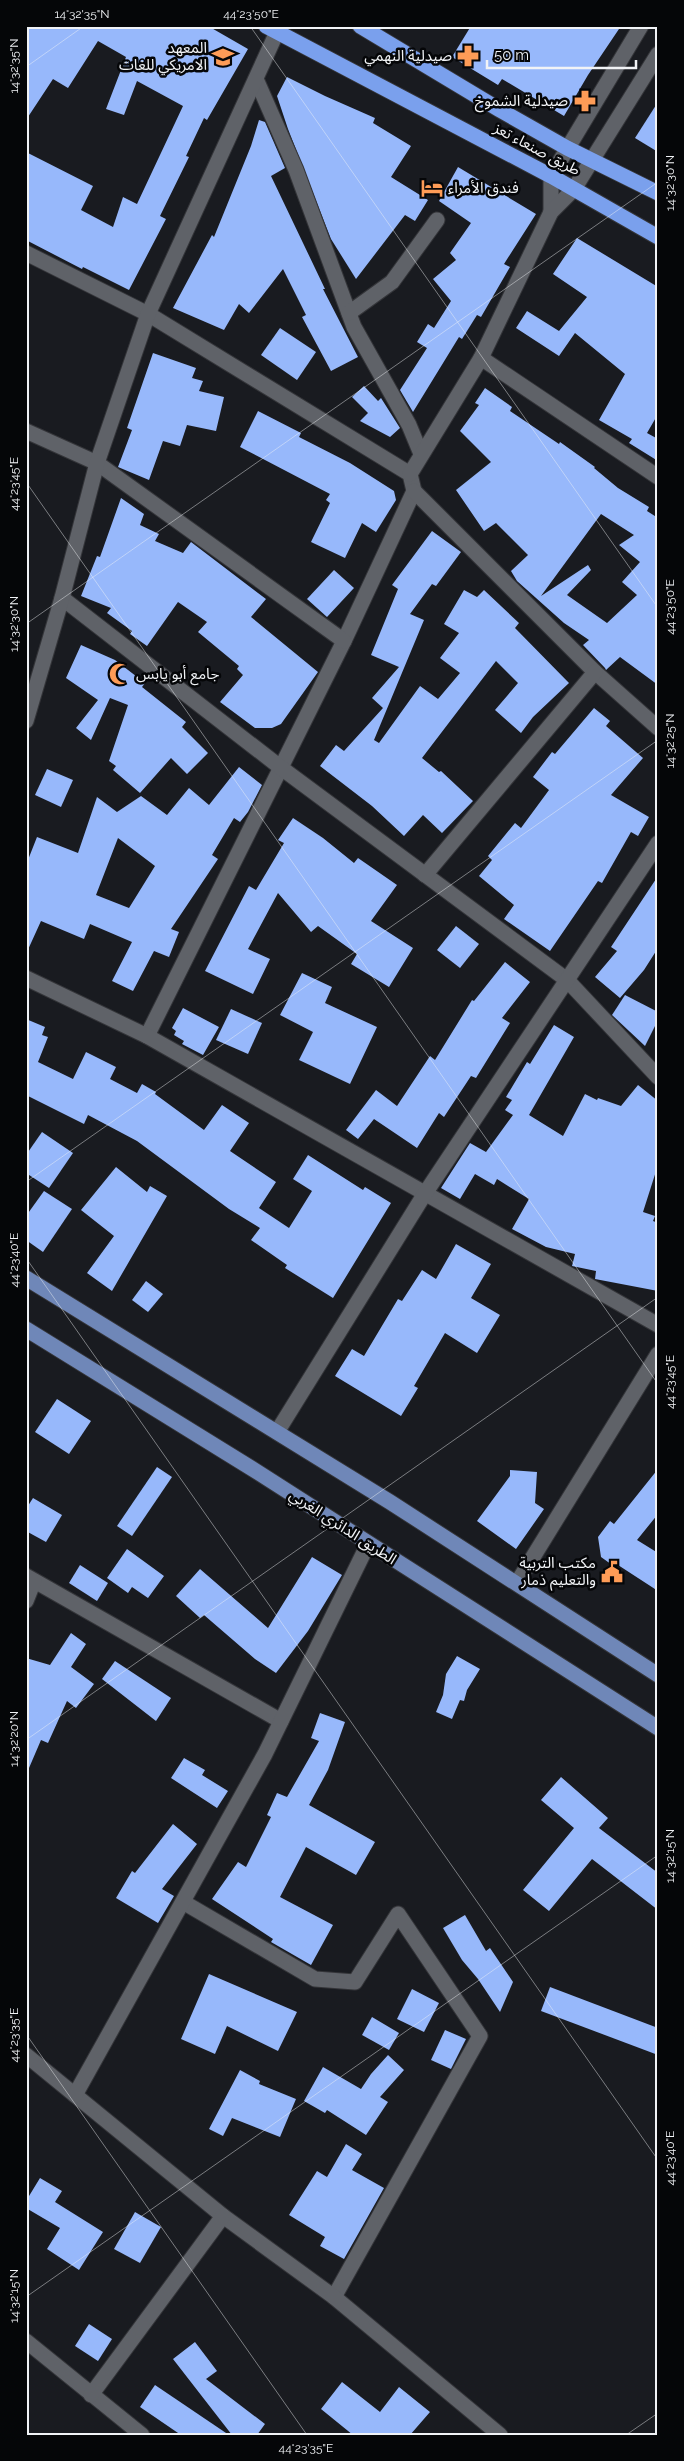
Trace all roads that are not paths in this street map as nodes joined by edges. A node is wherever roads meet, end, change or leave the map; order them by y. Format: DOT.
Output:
graph roads {
  1 [pos="360,26"];
  2 [pos="641,26"];
  3 [pos="272,29"];
  4 [pos="658,54"];
  5 [pos="256,79"];
  6 [pos="567,148"];
  7 [pos="593,160"];
  8 [pos="551,176"];
  9 [pos="574,189"];
  10 [pos="658,193"];
  11 [pos="551,212"];
  12 [pos="437,220"];
  13 [pos="658,237"];
  14 [pos="26,254"];
  15 [pos="349,313"];
  16 [pos="148,314"];
  17 [pos="481,358"];
  18 [pos="26,431"];
  19 [pos="422,454"];
  20 [pos="97,463"];
  21 [pos="410,474"];
  22 [pos="658,477"];
  23 [pos="414,491"];
  24 [pos="62,598"];
  25 [pos="344,641"];
  26 [pos="595,672"];
  27 [pos="26,721"];
  28 [pos="658,728"];
  29 [pos="280,768"];
  30 [pos="657,846"];
  31 [pos="425,875"];
  32 [pos="26,978"];
  33 [pos="567,980"];
  34 [pos="147,1036"];
  35 [pos="658,1077"];
  36 [pos="424,1195"];
  37 [pos="26,1278"];
  38 [pos="658,1325"];
  39 [pos="26,1329"];
  40 [pos="658,1354"];
  41 [pos="277,1432"];
  42 [pos="368,1544"];
  43 [pos="30,1579"];
  44 [pos="517,1583"];
  45 [pos="26,1601"];
  46 [pos="658,1676"];
  47 [pos="281,1722"];
  48 [pos="658,1728"];
  49 [pos="183,1902"];
  50 [pos="26,2055"];
  51 [pos="75,2095"];
  52 [pos="223,2216"];
  53 [pos="334,2297"];
  54 [pos="26,2341"];
  55 [pos="91,2395"];
  56 [pos="142,2435"];
  57 [pos="500,2435"];
  1 -- 6 [label="highway, طريق صنعاء تعز"];
  2 -- 6 [label="street"];
  3 -- 5 [label="street"];
  3 -- 8 [label="highway, طريق صنعاء تعز"];
  4 -- 7 [label="street"];
  5 -- 15 [label="street"];
  5 -- 16 [label="street"];
  6 -- 7 [label="highway, طريق صنعاء تعز"];
  6 -- 8 [label="street"];
  7 -- 9 [label="street"];
  7 -- 10 [label="highway, طريق صنعاء تعز"];
  8 -- 9 [label="highway, طريق صنعاء تعز"];
  8 -- 11 [label="street"];
  9 -- 11 [label="street"];
  9 -- 13 [label="highway, طريق صنعاء تعز"];
  11 -- 17 [label="street"];
  12 -- 15 [label="street"];
  14 -- 16 [label="street"];
  15 -- 19 [label="street"];
  16 -- 20 [label="street"];
  16 -- 21 [label="street"];
  17 -- 19 [label="street"];
  17 -- 22 [label="street"];
  18 -- 20 [label="street"];
  19 -- 21 [label="street"];
  20 -- 24 [label="street"];
  20 -- 25 [label="street"];
  21 -- 23 [label="street"];
  23 -- 25 [label="street"];
  23 -- 26 [label="street"];
  24 -- 27 [label="street"];
  24 -- 29 [label="street"];
  25 -- 29 [label="street"];
  26 -- 28 [label="street"];
  26 -- 31 [label="street"];
  29 -- 31 [label="street"];
  29 -- 34 [label="street"];
  30 -- 33 [label="street"];
  31 -- 33 [label="street"];
  32 -- 34 [label="street"];
  33 -- 35 [label="street"];
  33 -- 36 [label="street"];
  34 -- 36 [label="street"];
  36 -- 38 [label="street"];
  36 -- 41 [label="street"];
  37 -- 41 [label="main road"];
  39 -- 42 [label="main road, الطريق الدائري الغربي"];
  40 -- 44 [label="street"];
  41 -- 44 [label="main road"];
  42 -- 47 [label="street"];
  42 -- 48 [label="main road, الطريق الدائري الغربي"];
  43 -- 45 [label="street"];
  43 -- 47 [label="street"];
  44 -- 46 [label="main road"];
  47 -- 49 [label="street"];
  49 -- 51 [label="street"];
  49 -- 53 [label="street"];
  50 -- 51 [label="street"];
  51 -- 52 [label="street"];
  52 -- 53 [label="street"];
  52 -- 55 [label="street"];
  53 -- 57 [label="street"];
  54 -- 55 [label="street"];
  55 -- 56 [label="street"];
}
